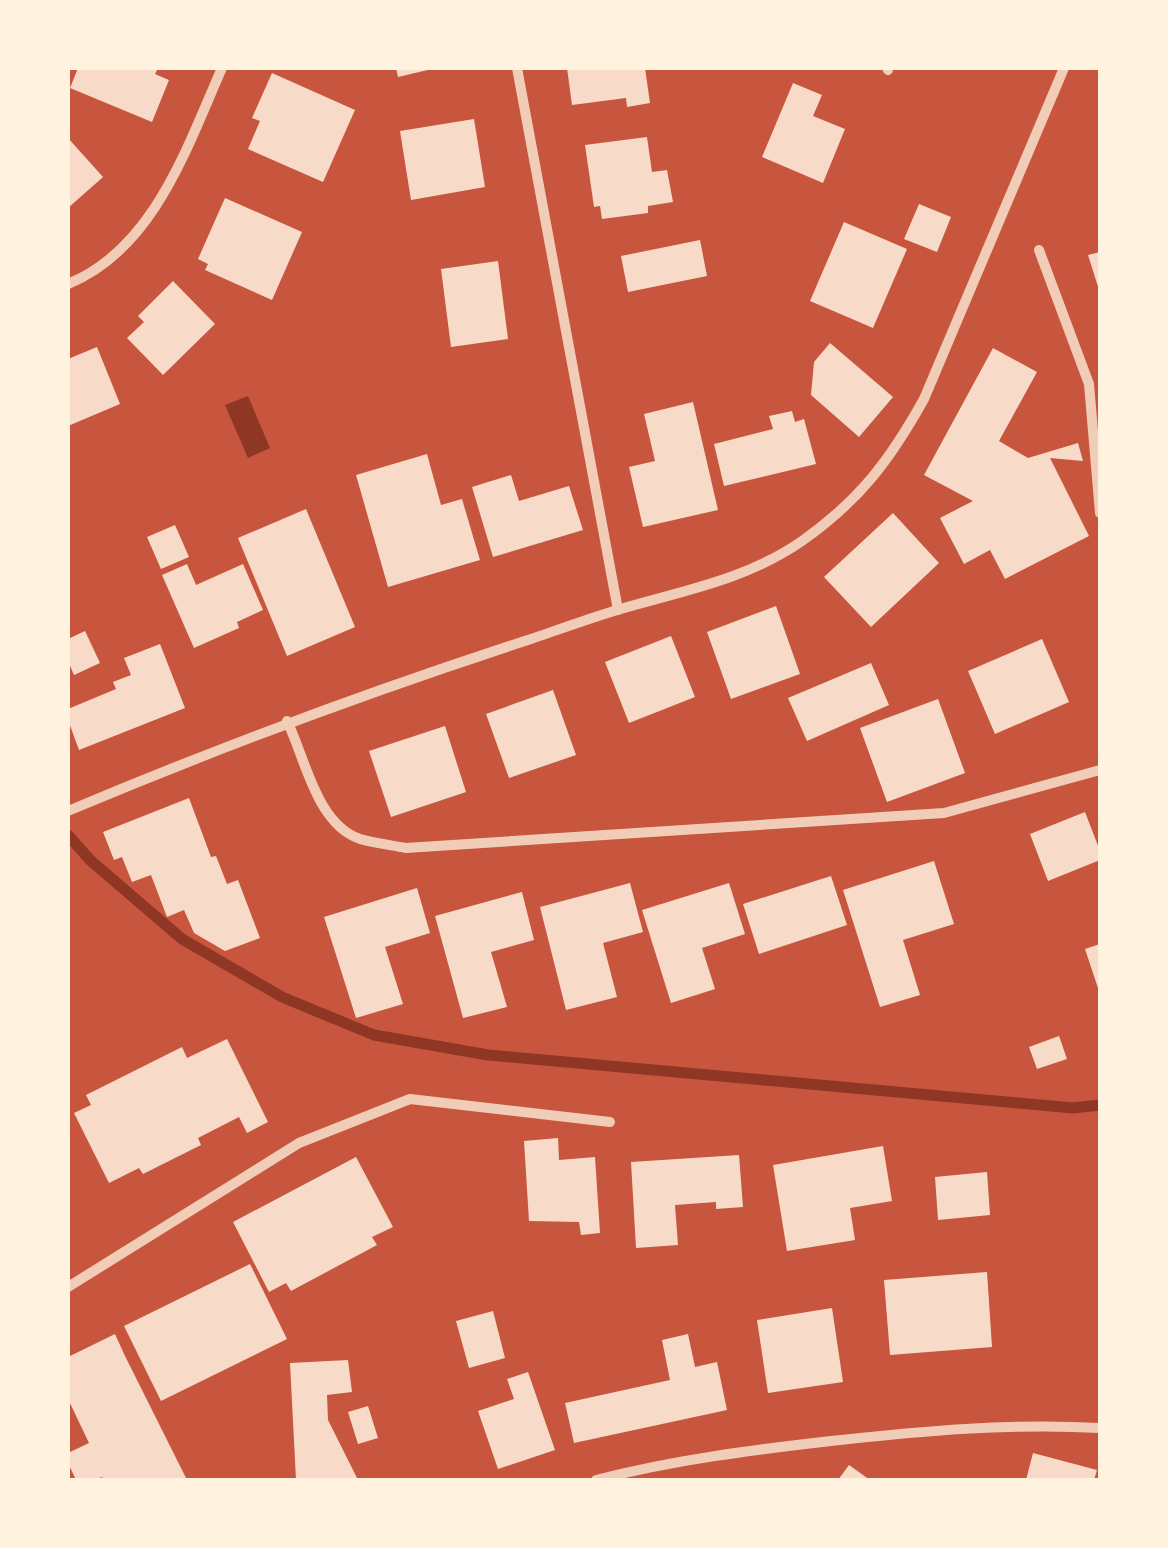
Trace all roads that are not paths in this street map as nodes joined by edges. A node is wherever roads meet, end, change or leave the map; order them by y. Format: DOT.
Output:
graph roads {
  1 [pos="222,68"];
  2 [pos="516,68"];
  3 [pos="1060,70"];
  4 [pos="1039,250"];
  5 [pos="68,284"];
  6 [pos="1100,513"];
  7 [pos="618,610"];
  8 [pos="288,721"];
  9 [pos="1100,770"];
  10 [pos="68,812"];
  11 [pos="610,1122"];
  12 [pos="68,1287"];
  13 [pos="1100,1428"];
  14 [pos="596,1480"];
  1 -- 5 [label="street"];
  2 -- 7 [label="street"];
  3 -- 7 [label="street"];
  4 -- 6 [label="street"];
  7 -- 8 [label="street"];
  8 -- 9 [label="street"];
  8 -- 10 [label="street"];
  11 -- 12 [label="street"];
  13 -- 14 [label="street"];
}
